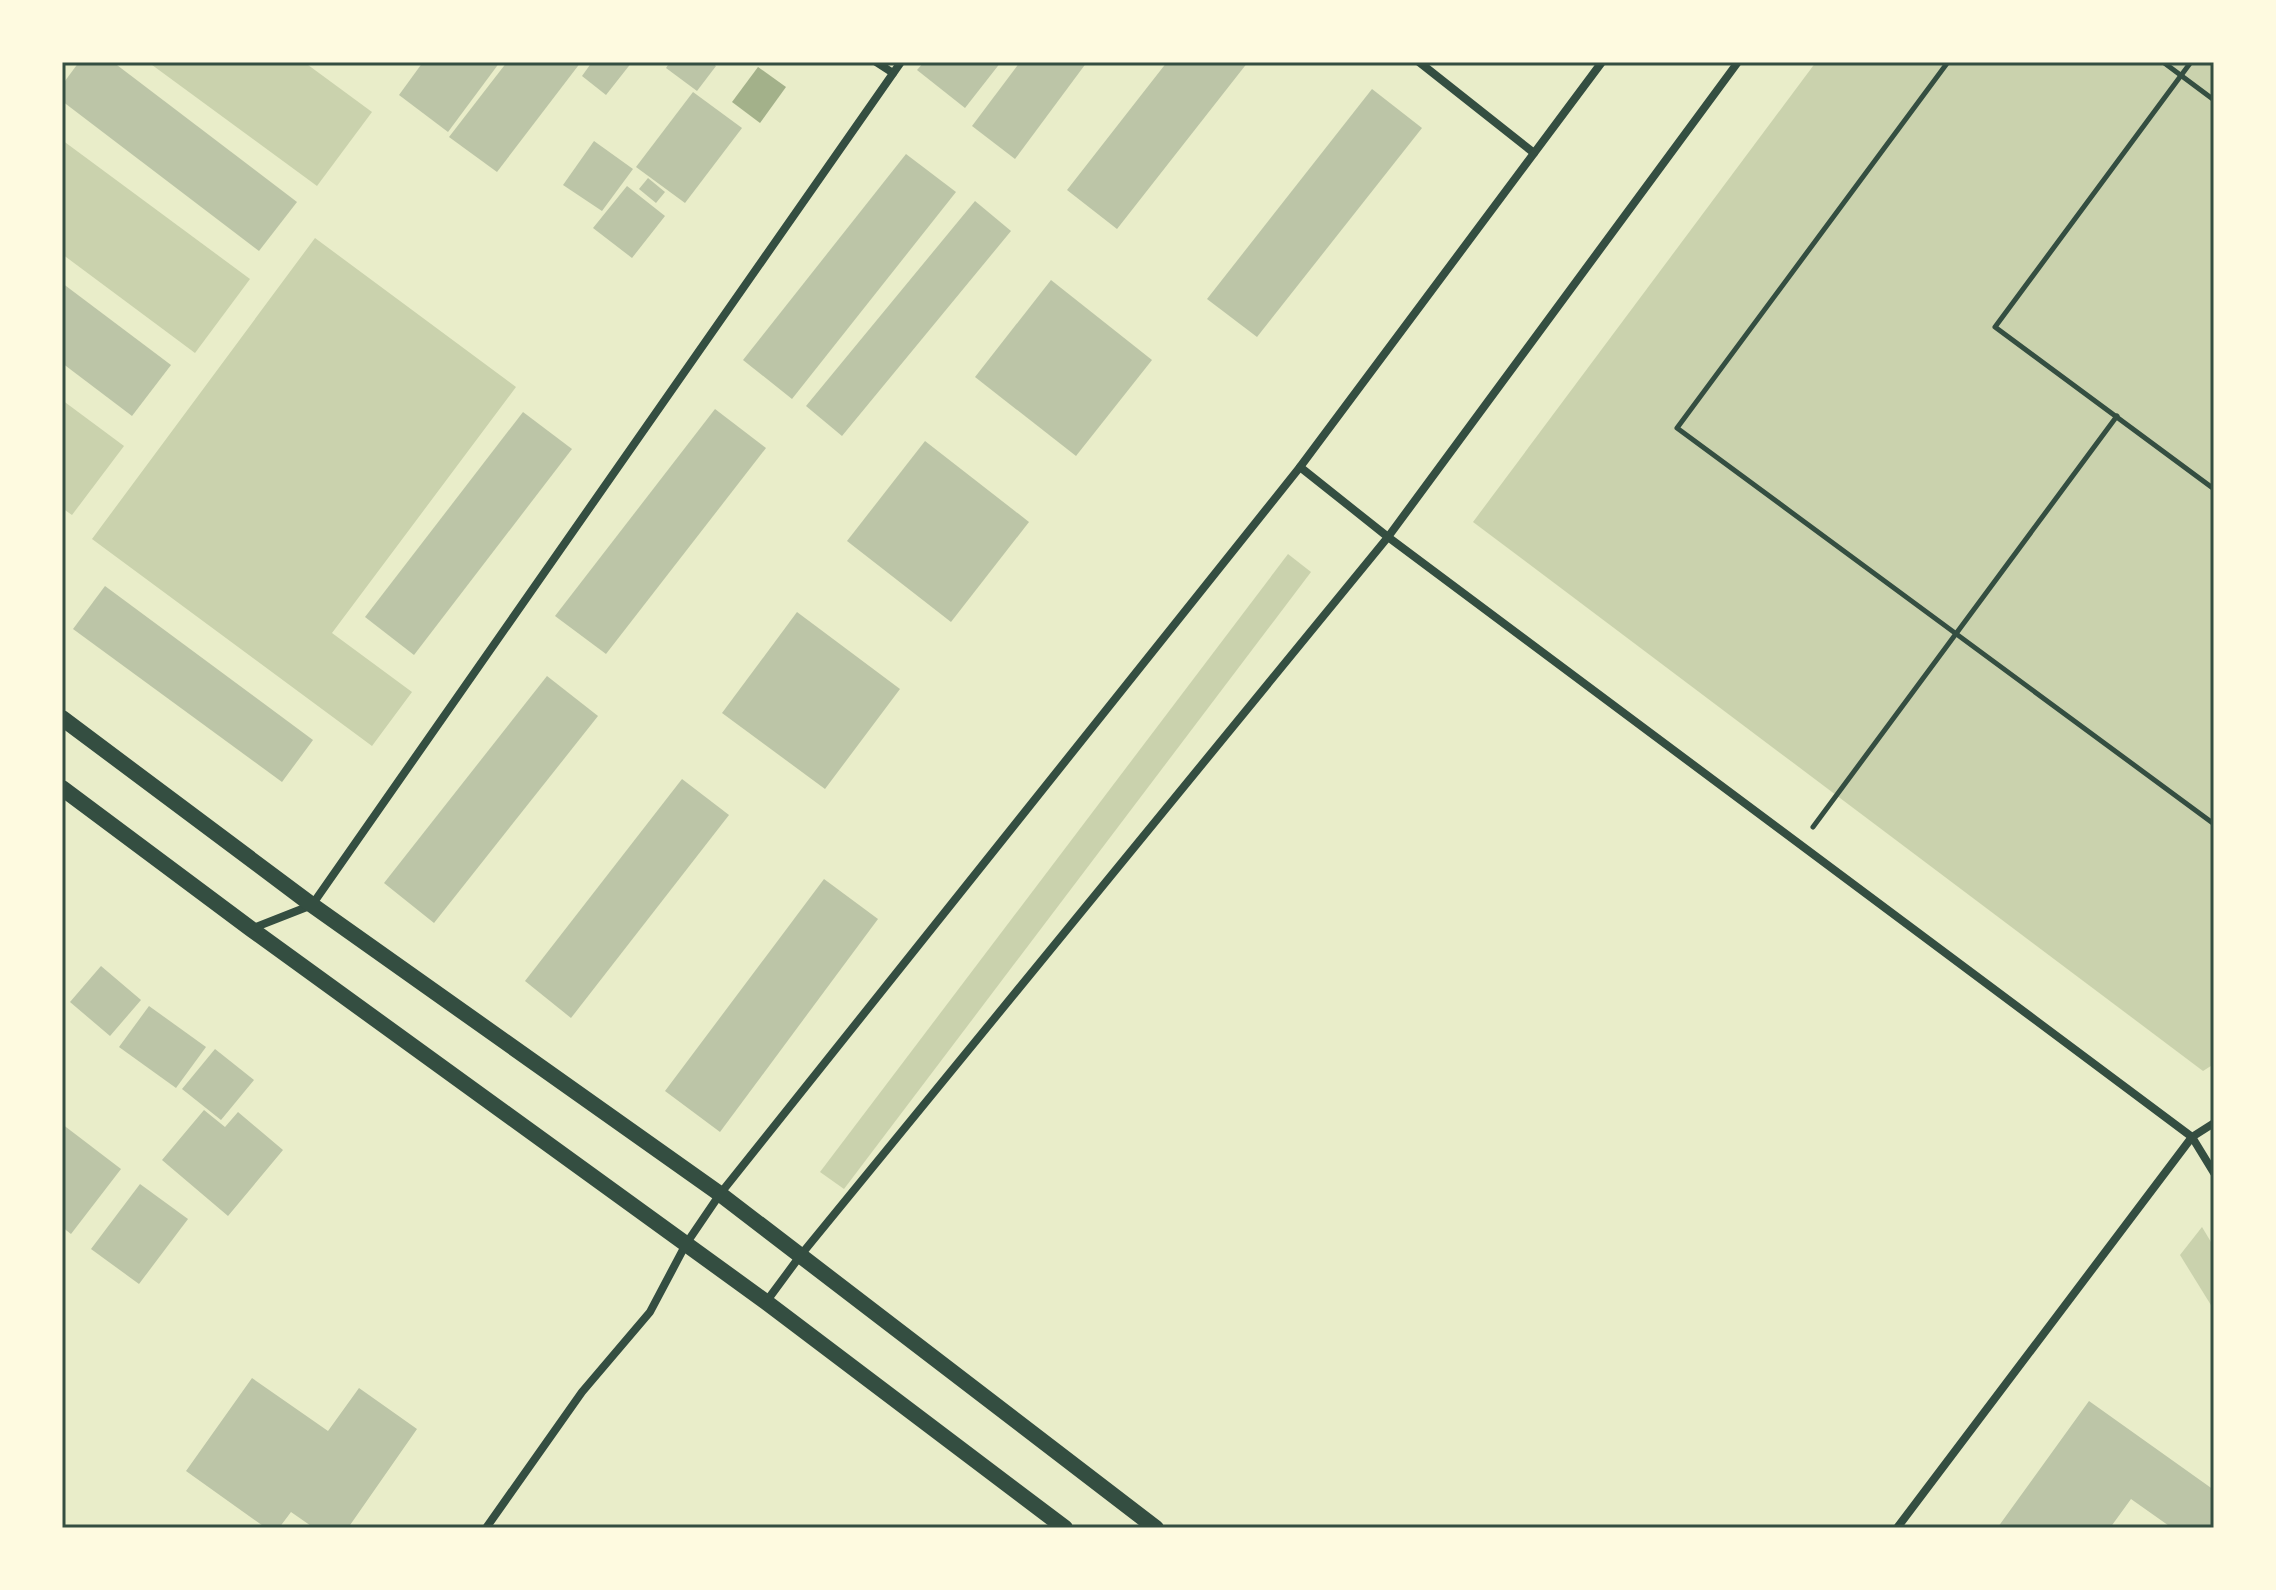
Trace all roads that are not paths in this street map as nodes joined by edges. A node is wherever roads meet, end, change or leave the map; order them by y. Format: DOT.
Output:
graph roads {
  1 [pos="876,62"];
  2 [pos="901,62"];
  3 [pos="1419,62"];
  4 [pos="1602,62"];
  5 [pos="1738,62"];
  6 [pos="893,73"];
  7 [pos="1534,153"];
  8 [pos="1300,467"];
  9 [pos="1388,537"];
  10 [pos="62,718"];
  11 [pos="62,788"];
  12 [pos="312,905"];
  13 [pos="251,929"];
  14 [pos="2214,1123"];
  15 [pos="2192,1137"];
  16 [pos="2214,1173"];
  17 [pos="720,1194"];
  18 [pos="686,1244"];
  19 [pos="800,1256"];
  20 [pos="766,1302"];
  21 [pos="486,1528"];
  22 [pos="1065,1528"];
  23 [pos="1156,1528"];
  24 [pos="1897,1528"];
  1 -- 6 [label="street"];
  2 -- 6 [label="street"];
  3 -- 7 [label="street"];
  4 -- 7 [label="street"];
  5 -- 9 [label="street"];
  6 -- 12 [label="street"];
  7 -- 8 [label="street"];
  8 -- 9 [label="street"];
  8 -- 17 [label="street"];
  9 -- 15 [label="street"];
  9 -- 19 [label="street"];
  10 -- 12 [label="main road"];
  11 -- 13 [label="main road"];
  12 -- 13 [label="street"];
  12 -- 17 [label="main road"];
  13 -- 18 [label="main road"];
  14 -- 15 [label="street"];
  15 -- 16 [label="street"];
  15 -- 24 [label="street"];
  17 -- 18 [label="street"];
  17 -- 19 [label="main road"];
  18 -- 20 [label="main road"];
  18 -- 21 [label="street"];
  19 -- 20 [label="street"];
  19 -- 23 [label="main road"];
  20 -- 22 [label="main road"];
}
